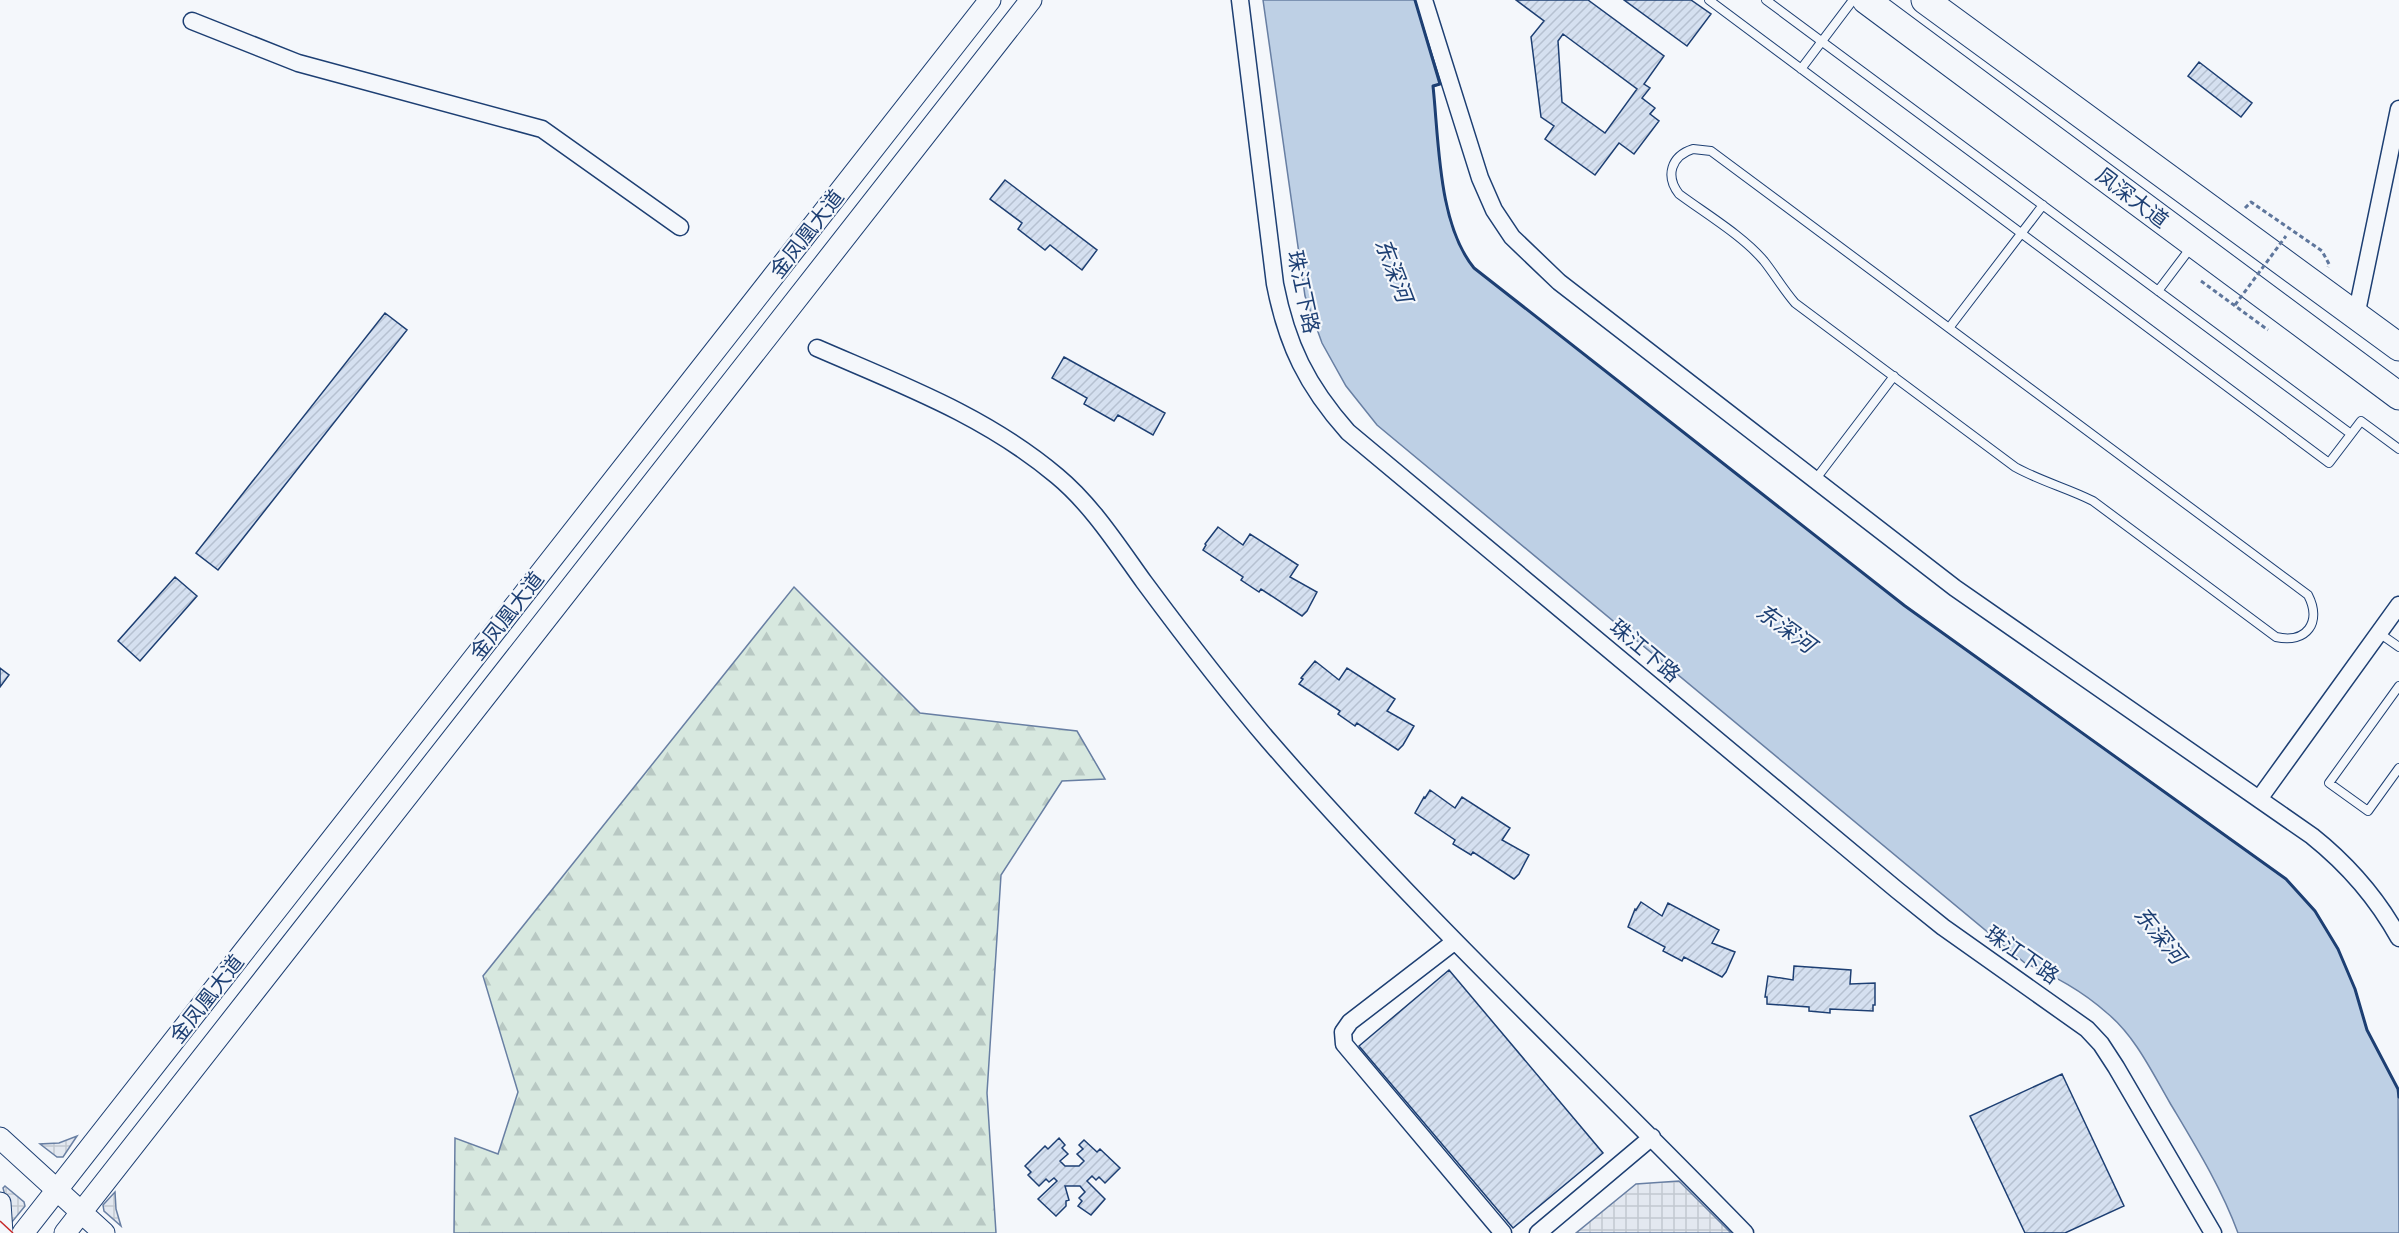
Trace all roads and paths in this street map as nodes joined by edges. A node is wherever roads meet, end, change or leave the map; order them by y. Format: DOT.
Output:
graph roads {
  1 [pos="990,0"];
  2 [pos="1031,0"];
  3 [pos="1240,0"];
  4 [pos="1424,0"];
  5 [pos="1708,0"];
  6 [pos="1766,0"];
  7 [pos="1853,0"];
  8 [pos="1866,0"];
  9 [pos="1925,0"];
  10 [pos="192,21"];
  11 [pos="1821,41"];
  12 [pos="1801,69"];
  13 [pos="2399,109"];
  14 [pos="2043,205"];
  15 [pos="2241,211"];
  16 [pos="680,227"];
  17 [pos="2021,233"];
  18 [pos="2286,236"];
  19 [pos="2194,244"];
  20 [pos="2327,271"];
  21 [pos="2201,281"];
  22 [pos="2158,291"];
  23 [pos="2235,305"];
  24 [pos="2356,316"];
  25 [pos="1949,328"];
  26 [pos="2268,330"];
  27 [pos="2399,347"];
  28 [pos="817,348"];
  29 [pos="1894,376"];
  30 [pos="2399,396"];
  31 [pos="2351,434"];
  32 [pos="2399,449"];
  33 [pos="1815,480"];
  34 [pos="2399,605"];
  35 [pos="2379,633"];
  36 [pos="2399,647"];
  37 [pos="2399,686"];
  38 [pos="2399,768"];
  39 [pos="2259,799"];
  40 [pos="2399,938"];
  41 [pos="1454,942"];
  42 [pos="1652,1137"];
  43 [pos="0,1138"];
  44 [pos="57,1190"];
  45 [pos="0,1203"];
  46 [pos="81,1212"];
  47 [pos="2,1233"];
  48 [pos="23,1233"];
  49 [pos="64,1233"];
  50 [pos="104,1233"];
  51 [pos="1503,1233"];
  52 [pos="1538,1233"];
  53 [pos="1745,1233"];
  54 [pos="2212,1233"];
  1 -- 44 [label="street, 金凤凰大道"];
  2 -- 46 [label="street, 金凤凰大道"];
  3 -- 54 [label="street, 珠江下路"];
  4 -- 33 [label="street"];
  5 -- 12 [label="lane"];
  6 -- 11 [label="lane"];
  7 -- 11 [label="lane"];
  8 -- 19 [label="main road, 凤深大道"];
  9 -- 24 [label="main road, 凤深大道"];
  10 -- 16 [label="street"];
  11 -- 12 [label="lane"];
  11 -- 14 [label="lane"];
  12 -- 17 [label="lane"];
  13 -- 24 [label="street"];
  14 -- 17 [label="lane"];
  14 -- 22 [label="lane"];
  15 -- 20 [label="path"];
  17 -- 25 [label="lane"];
  17 -- 31 [label="lane"];
  18 -- 23 [label="path, bridge"];
  19 -- 22 [label="lane"];
  19 -- 30 [label="main road, 凤深大道"];
  21 -- 23 [label="path"];
  22 -- 31 [label="lane"];
  23 -- 26 [label="path"];
  24 -- 27 [label="main road, 凤深大道"];
  25 -- 29 [label="lane"];
  25 -- 29 [label="lane"];
  28 -- 41 [label="street"];
  29 -- 33 [label="lane"];
  31 -- 32 [label="lane"];
  33 -- 39 [label="street"];
  34 -- 35 [label="street"];
  35 -- 36 [label="lane"];
  35 -- 39 [label="street"];
  37 -- 38 [label="lane"];
  39 -- 40 [label="street"];
  41 -- 42 [label="street"];
  41 -- 51 [label="street"];
  42 -- 52 [label="street"];
  42 -- 53 [label="street"];
  43 -- 44 [label="street"];
  44 -- 46 [label="street"];
  44 -- 48 [label="street, 金凤凰大道"];
  45 -- 47 [label="street"];
  46 -- 49 [label="street, 金凤凰大道"];
  46 -- 50 [label="street"];
}
